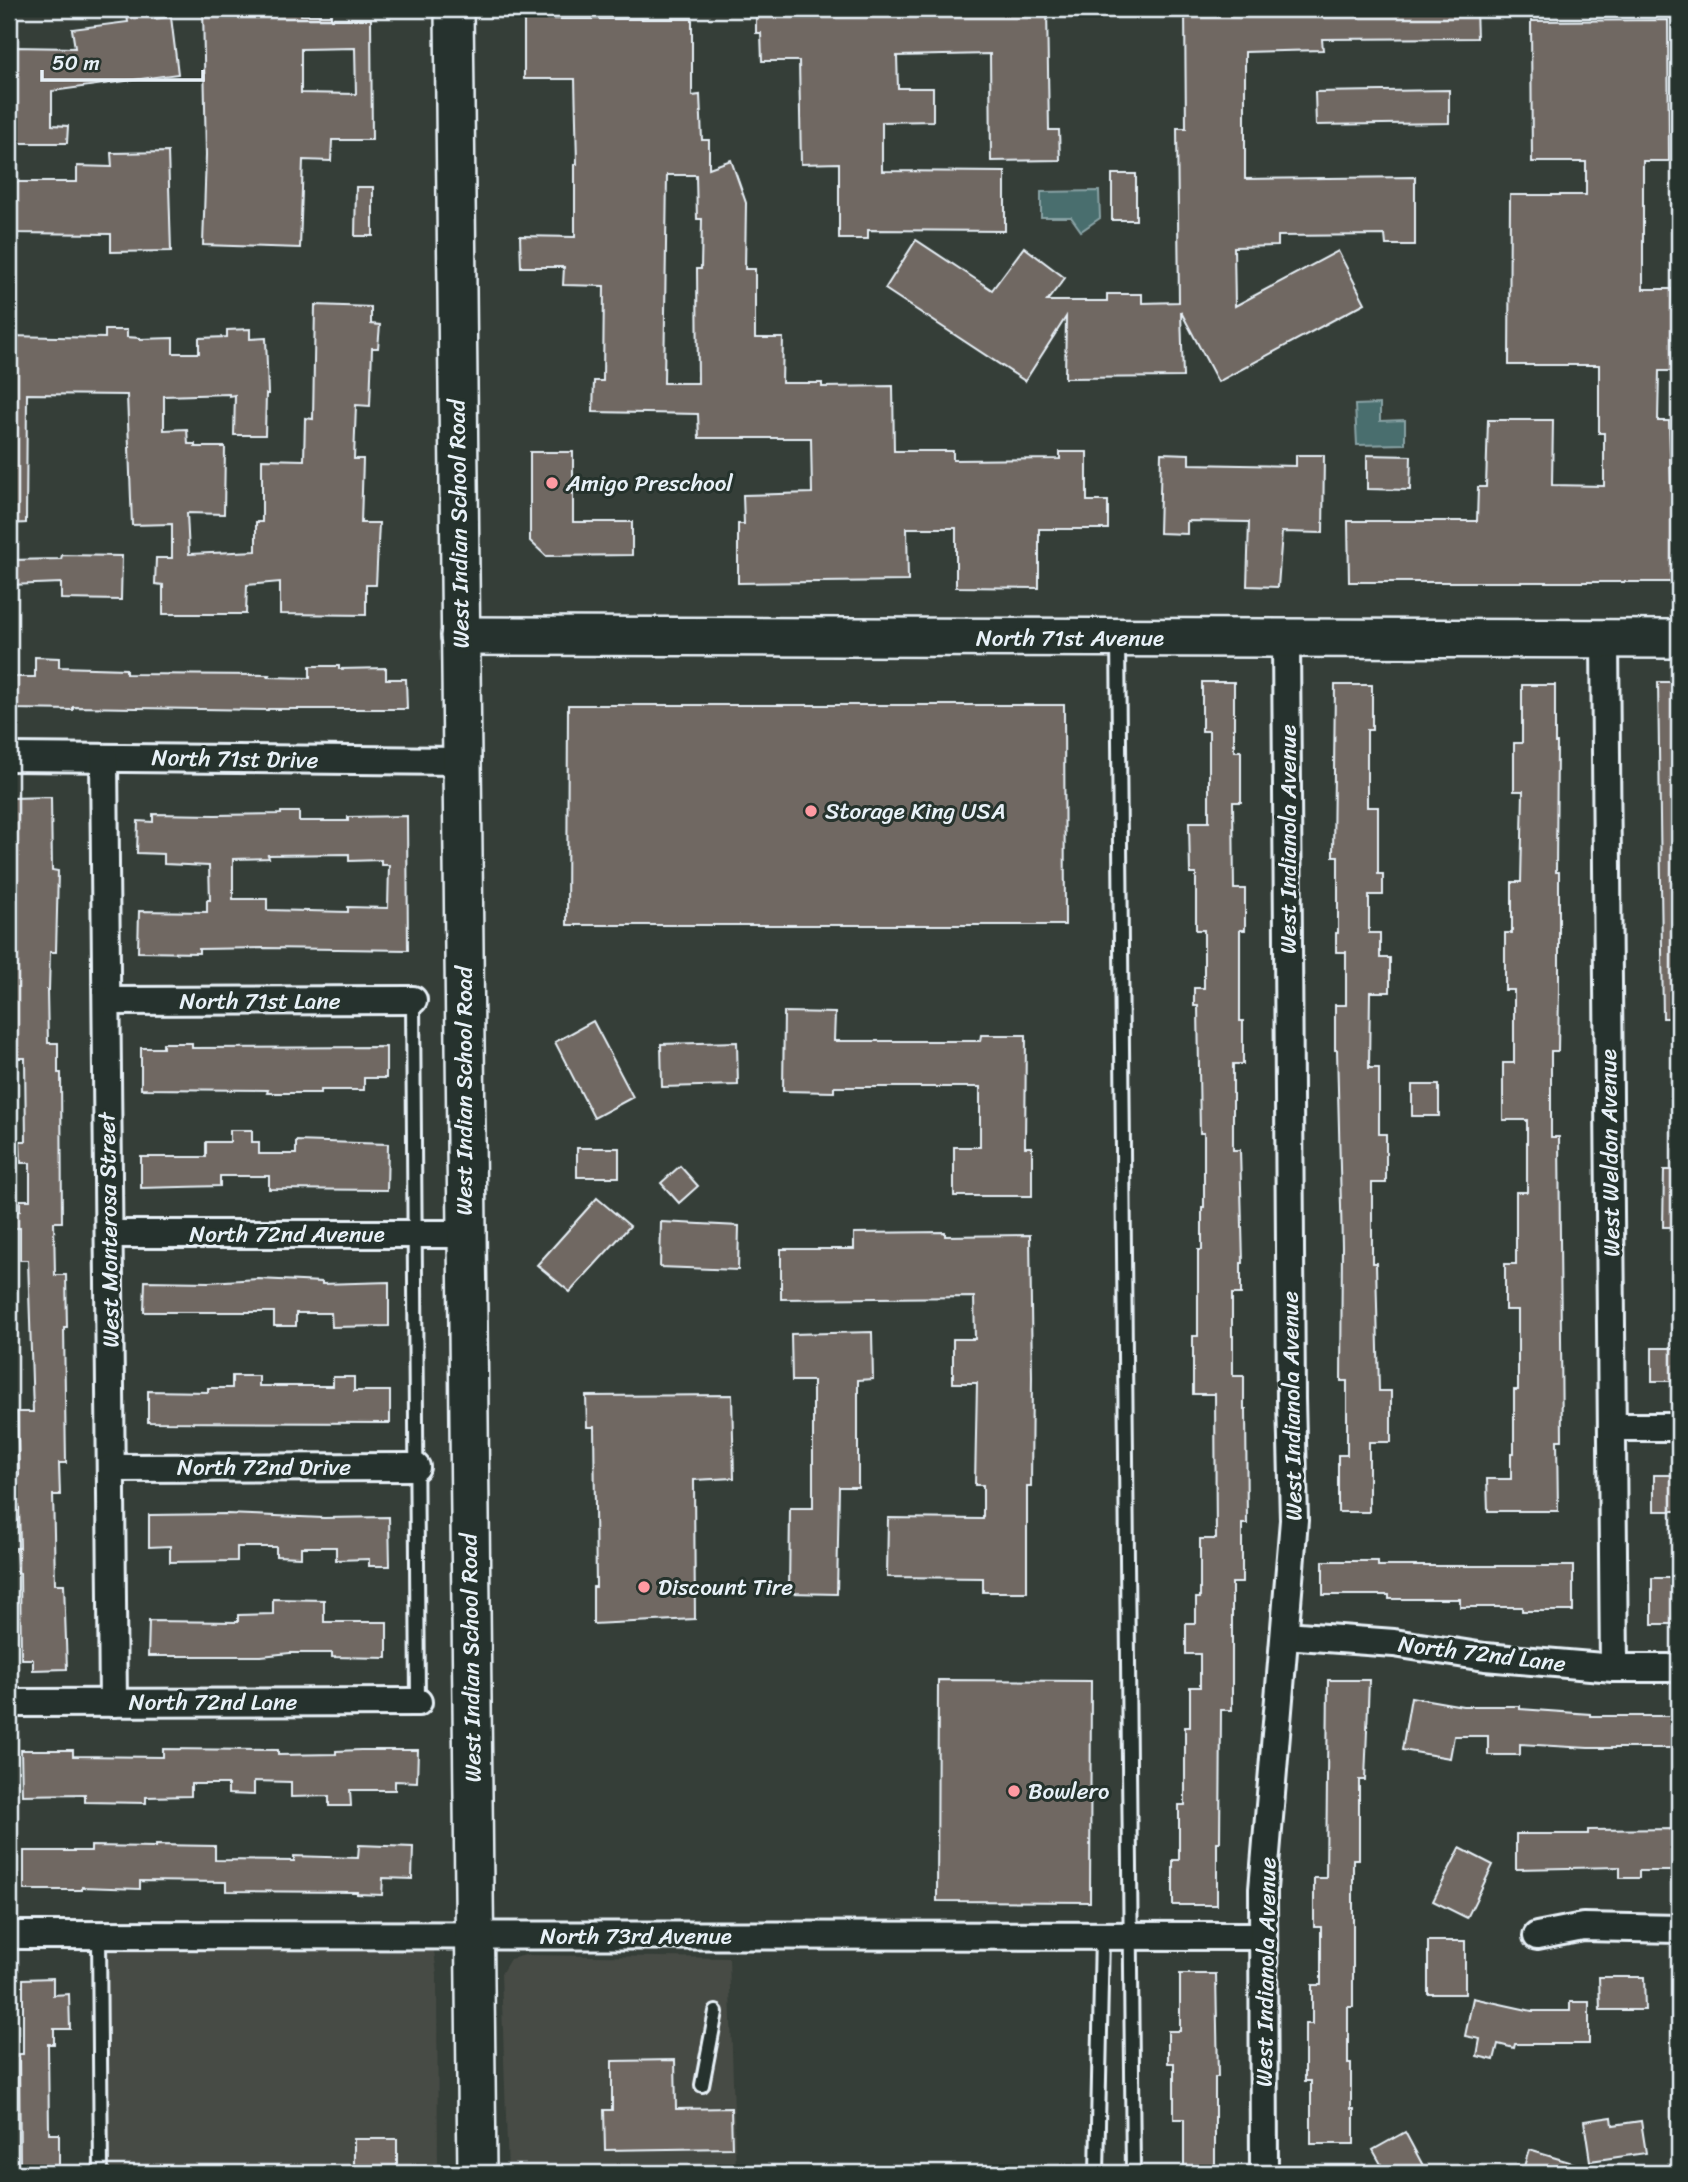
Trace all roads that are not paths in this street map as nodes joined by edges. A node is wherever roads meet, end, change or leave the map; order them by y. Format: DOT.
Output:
graph roads {
  1 [pos="454,9"];
  2 [pos="460,636"];
  3 [pos="1286,637"];
  4 [pos="1118,639"];
  5 [pos="1605,639"];
  6 [pos="1679,639"];
  7 [pos="9,757"];
  8 [pos="104,758"];
  9 [pos="462,761"];
  10 [pos="413,1000"];
  11 [pos="107,1001"];
  12 [pos="109,1234"];
  13 [pos="414,1234"];
  14 [pos="466,1234"];
  15 [pos="1613,1427"];
  16 [pos="1679,1427"];
  17 [pos="416,1467"];
  18 [pos="111,1468"];
  19 [pos="1285,1635"];
  20 [pos="1614,1668"];
  21 [pos="1679,1668"];
  22 [pos="418,1702"];
  23 [pos="9,1703"];
  24 [pos="113,1703"];
  25 [pos="1679,1929"];
  26 [pos="9,1935"];
  27 [pos="99,1935"];
  28 [pos="474,1936"];
  29 [pos="1102,1936"];
  30 [pos="1130,1936"];
  31 [pos="1263,1936"];
  32 [pos="1537,1936"];
  33 [pos="716,2012"];
  34 [pos="702,2085"];
  35 [pos="101,2173"];
  36 [pos="477,2173"];
  37 [pos="1097,2173"];
  38 [pos="1133,2173"];
  39 [pos="1264,2173"];
  1 -- 2 [label="main road, West Indian School Road"];
  2 -- 4 [label="main road, North 71st Avenue"];
  2 -- 9 [label="main road, West Indian School Road"];
  3 -- 4 [label="main road, North 71st Avenue"];
  3 -- 5 [label="main road, North 71st Avenue"];
  3 -- 19 [label="street, West Indianola Avenue"];
  4 -- 30 [label="lane"];
  5 -- 6 [label="main road, North 71st Avenue"];
  5 -- 15 [label="street, West Weldon Avenue"];
  7 -- 8 [label="street, North 71st Drive"];
  8 -- 9 [label="street, North 71st Drive"];
  8 -- 11 [label="street, West Monterosa Street"];
  9 -- 14 [label="main road, West Indian School Road"];
  10 -- 11 [label="street, North 71st Lane"];
  10 -- 13 [label="lane"];
  11 -- 12 [label="street, West Monterosa Street"];
  12 -- 13 [label="street, North 72nd Avenue"];
  12 -- 18 [label="street, West Monterosa Street"];
  13 -- 14 [label="street, North 72nd Avenue"];
  13 -- 17 [label="lane"];
  14 -- 28 [label="main road, West Indian School Road"];
  15 -- 16 [label="street"];
  15 -- 20 [label="street, West Weldon Avenue"];
  17 -- 18 [label="street, North 72nd Drive"];
  17 -- 22 [label="lane"];
  18 -- 24 [label="street, West Monterosa Street"];
  19 -- 20 [label="street, North 72nd Lane"];
  19 -- 31 [label="street, West Indianola Avenue"];
  20 -- 21 [label="street, North 72nd Lane"];
  22 -- 24 [label="street, North 72nd Lane"];
  23 -- 24 [label="street, North 72nd Lane"];
  25 -- 32 [label="street"];
  26 -- 27 [label="street, North 73rd Avenue"];
  27 -- 28 [label="street, North 73rd Avenue"];
  27 -- 35 [label="lane"];
  28 -- 29 [label="street, North 73rd Avenue"];
  28 -- 36 [label="main road, West Indian School Road"];
  29 -- 30 [label="street, North 73rd Avenue"];
  29 -- 37 [label="lane"];
  30 -- 31 [label="street, North 73rd Avenue"];
  30 -- 38 [label="lane"];
  31 -- 39 [label="street, West Indianola Avenue"];
  33 -- 34 [label="lane"];
}
